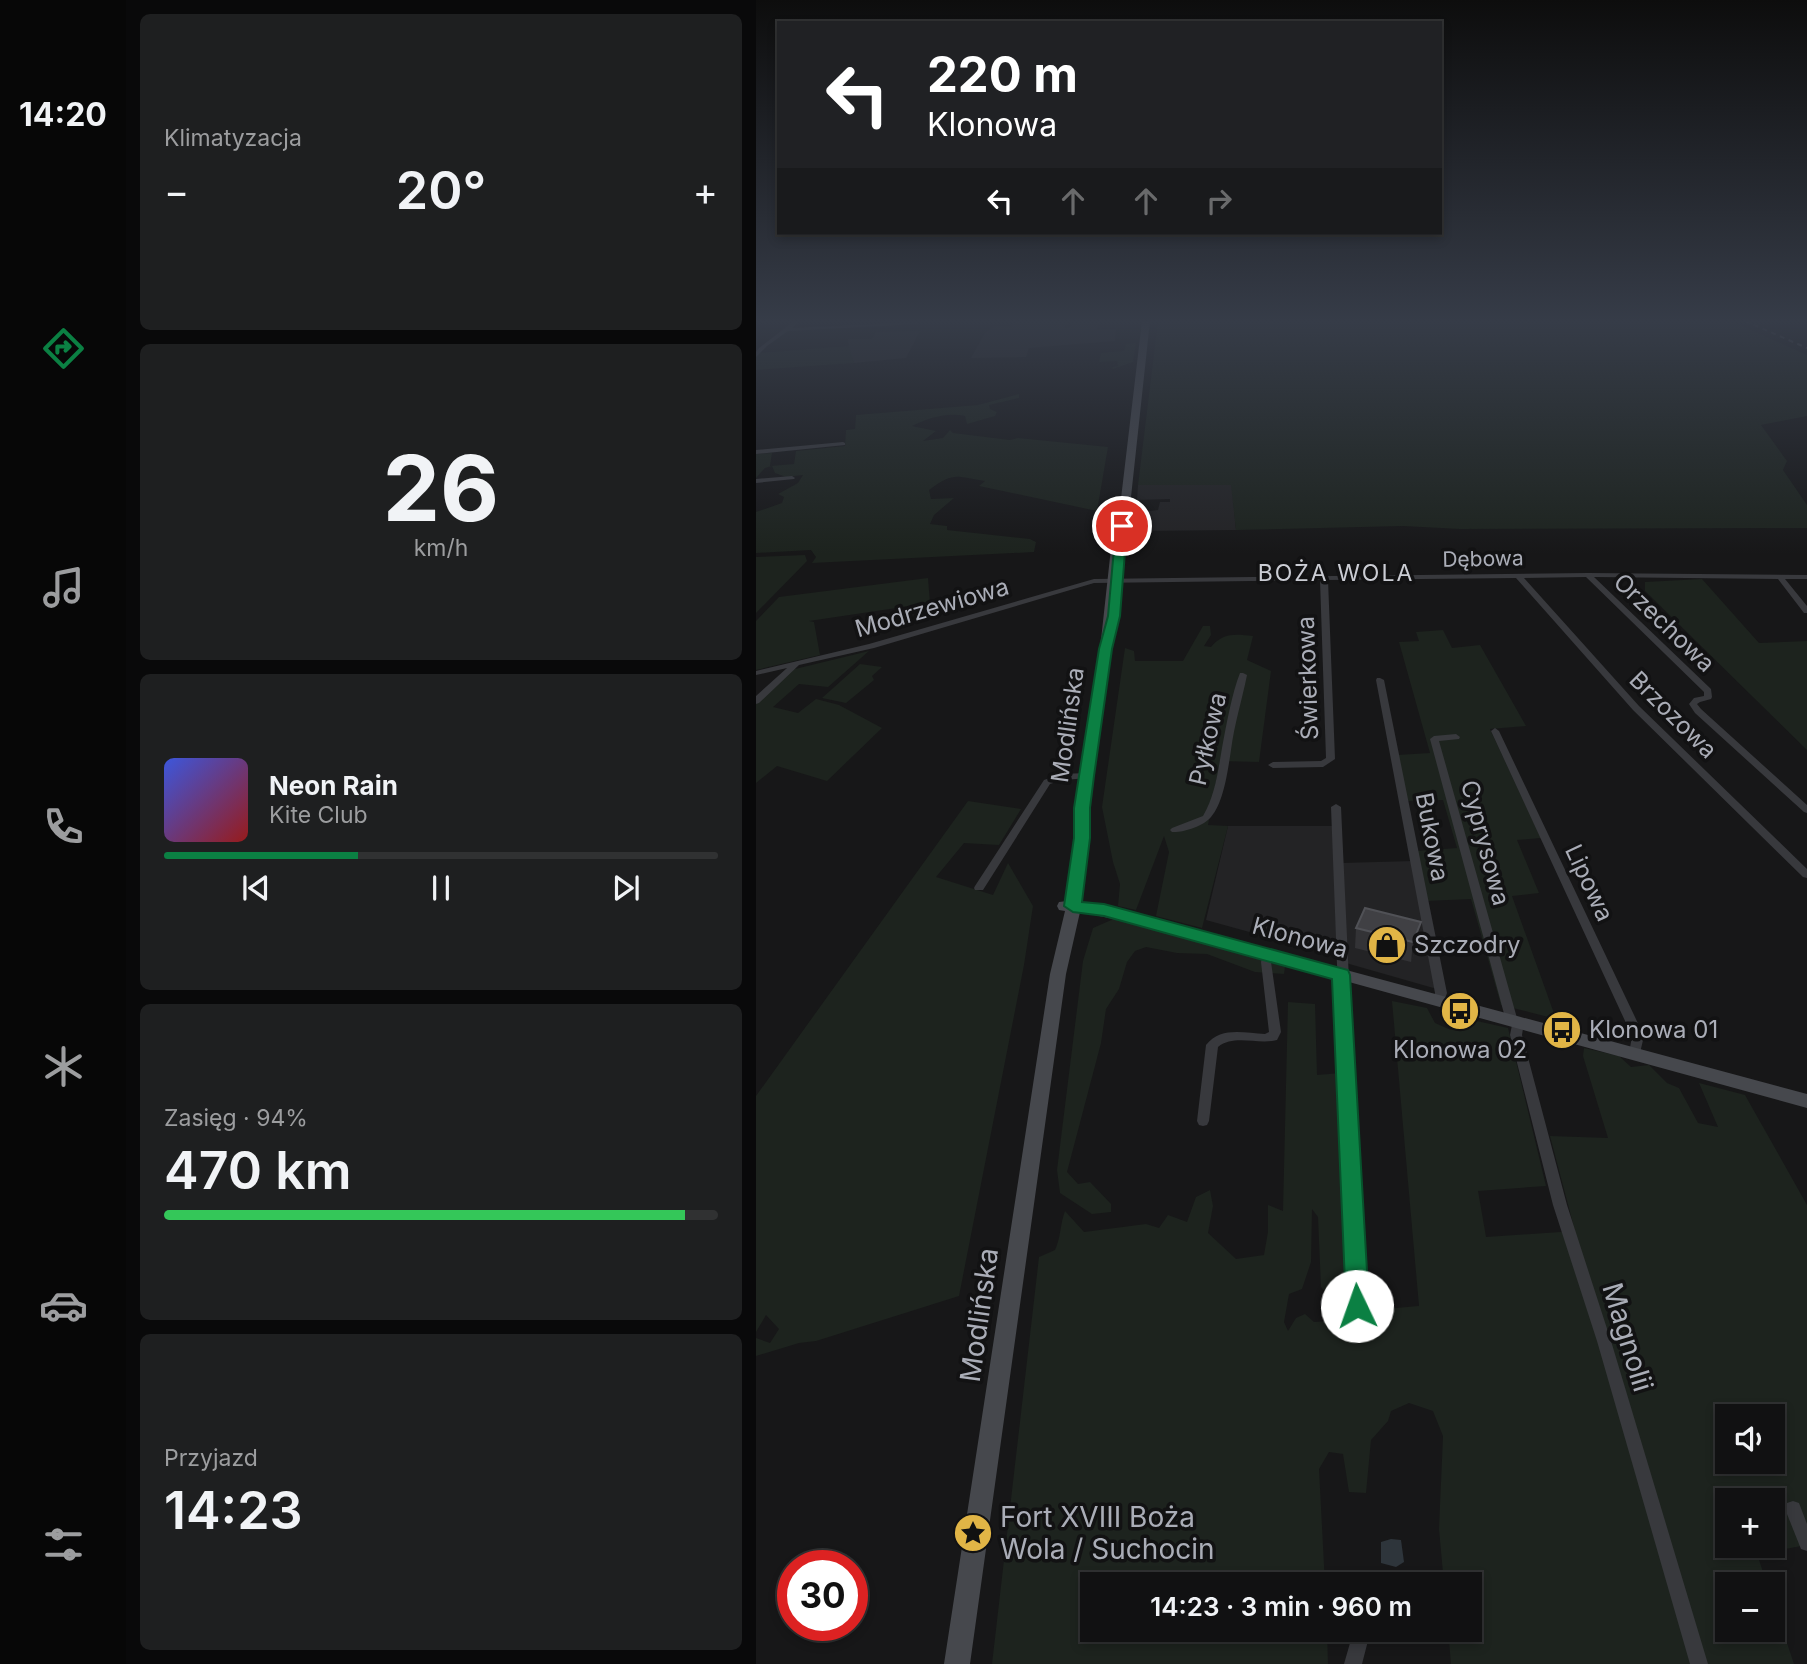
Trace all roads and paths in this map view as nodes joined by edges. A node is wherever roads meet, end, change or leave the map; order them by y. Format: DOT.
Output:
graph roads {
  1 [pos="1137,399"];
  2 [pos="843,444"];
  3 [pos="756,452"];
  4 [pos="792,478"];
  5 [pos="756,481"];
  6 [pos="1588,575"];
  7 [pos="1518,576"];
  8 [pos="1779,576"];
  9 [pos="1807,577"];
  10 [pos="1324,578"];
  11 [pos="1115,580"];
  12 [pos="1807,611"];
  13 [pos="796,664"];
  14 [pos="756,673"];
  15 [pos="1242,675"];
  16 [pos="1380,680"];
  17 [pos="756,701"];
  18 [pos="1495,731"];
  19 [pos="1456,737"];
  20 [pos="1273,765"];
  21 [pos="1087,776"];
  22 [pos="1336,807"];
  23 [pos="1807,810"];
  24 [pos="1175,830"];
  25 [pos="1807,875"];
  26 [pos="979,888"];
  27 [pos="1068,906"];
  28 [pos="1268,955"];
  29 [pos="1341,975"];
  30 [pos="1438,1001"];
  31 [pos="1515,1022"];
  32 [pos="1635,1054"];
  33 [pos="1807,1101"];
  34 [pos="1203,1121"];
  35 [pos="1357,1306"];
  36 [pos="1793,1509"];
  37 [pos="1807,1543"];
  38 [pos="1359,1642"];
  39 [pos="957,1664"];
  40 [pos="1353,1664"];
  41 [pos="1699,1664"];
  1 -- 11 [label="main road, Modlińska"];
  2 -- 3 [label="street"];
  4 -- 5 [label="street"];
  6 -- 7 [label="street, Dębowa"];
  6 -- 8 [label="street, Dębowa"];
  6 -- 23 [label="street, Orzechowa"];
  7 -- 10 [label="street, Dębowa"];
  7 -- 25 [label="street, Brzozowa"];
  8 -- 9 [label="street, Dębowa"];
  8 -- 12 [label="street"];
  10 -- 11 [label="street, Dębowa"];
  10 -- 20 [label="street, Świerkowa"];
  11 -- 13 [label="street, Modrzewiowa"];
  11 -- 21 [label="main road, Modlińska"];
  13 -- 14 [label="street, Modrzewiowa"];
  13 -- 17 [label="street"];
  15 -- 24 [label="street, Pyłkowa"];
  16 -- 30 [label="street, Bukowa"];
  18 -- 32 [label="street, Lipowa"];
  19 -- 31 [label="street, Cyprysowa"];
  21 -- 26 [label="street"];
  21 -- 27 [label="main road, Modlińska"];
  22 -- 29 [label="street"];
  27 -- 28 [label="main road, Klonowa"];
  27 -- 39 [label="main road, Modlińska"];
  28 -- 29 [label="main road, Klonowa"];
  28 -- 34 [label="street"];
  29 -- 30 [label="main road, Klonowa"];
  29 -- 35 [label="street"];
  30 -- 31 [label="main road, Klonowa"];
  31 -- 32 [label="main road, Klonowa"];
  31 -- 41 [label="street, Magnolii"];
  32 -- 33 [label="main road, Klonowa"];
  36 -- 37 [label="street"];
  38 -- 40 [label="street"];
}
